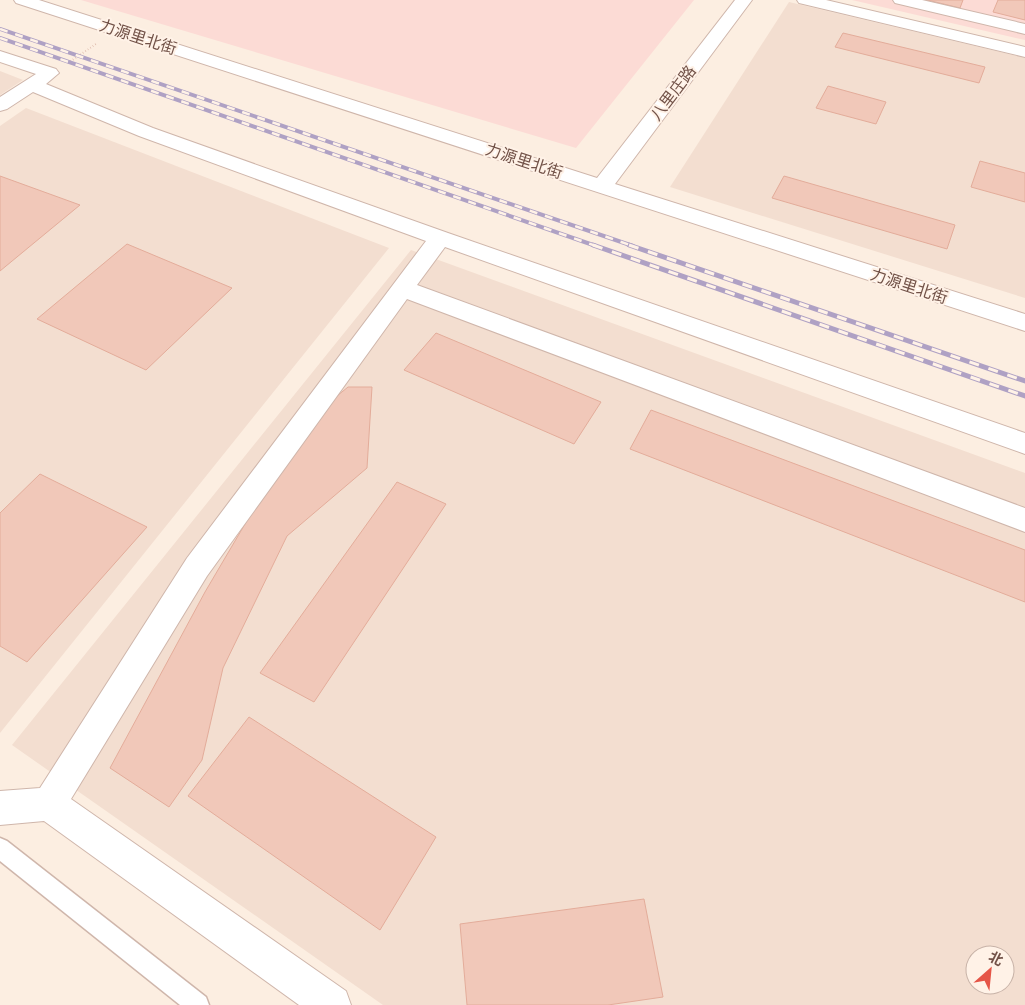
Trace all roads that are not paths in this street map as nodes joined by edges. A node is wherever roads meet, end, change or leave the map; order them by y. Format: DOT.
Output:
graph roads {
  1 [pos="22,0"];
  2 [pos="744,0"];
  3 [pos="804,0"];
  4 [pos="901,0"];
  5 [pos="1025,29"];
  6 [pos="1025,52"];
  7 [pos="0,56"];
  8 [pos="33,85"];
  9 [pos="0,106"];
  10 [pos="602,186"];
  11 [pos="440,238"];
  12 [pos="402,288"];
  13 [pos="1025,323"];
  14 [pos="1025,444"];
  15 [pos="1025,520"];
  16 [pos="49,804"];
  17 [pos="0,808"];
  18 [pos="0,848"];
  19 [pos="198,1005"];
  20 [pos="332,1005"];
  1 -- 10 [label="street, 力源里北街"];
  2 -- 10 [label="street, 八里庄路"];
  3 -- 6 [label="street"];
  4 -- 5 [label="street"];
  7 -- 8 [label="street"];
  8 -- 9 [label="street"];
  8 -- 11 [label="street"];
  10 -- 13 [label="street, 力源里北街"];
  11 -- 12 [label="street"];
  11 -- 14 [label="street"];
  12 -- 15 [label="street"];
  12 -- 16 [label="street"];
  16 -- 17 [label="street"];
  16 -- 20 [label="street"];
  18 -- 19 [label="lane"];
}
